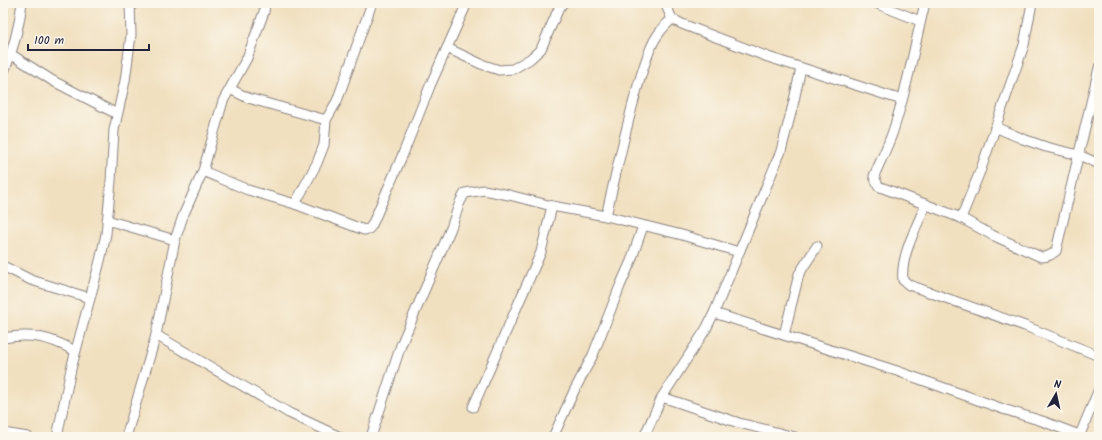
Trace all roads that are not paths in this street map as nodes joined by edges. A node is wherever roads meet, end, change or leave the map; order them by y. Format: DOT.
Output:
graph roads {
  1 [pos="22,3"];
  2 [pos="130,3"];
  3 [pos="265,3"];
  4 [pos="372,3"];
  5 [pos="467,3"];
  6 [pos="563,3"];
  7 [pos="665,3"];
  8 [pos="875,3"];
  9 [pos="925,3"];
  10 [pos="1032,3"];
  11 [pos="672,19"];
  12 [pos="920,21"];
  13 [pos="447,48"];
  14 [pos="12,55"];
  15 [pos="801,68"];
  16 [pos="1099,68"];
  17 [pos="3,74"];
  18 [pos="230,90"];
  19 [pos="902,100"];
  20 [pos="117,114"];
  21 [pos="326,120"];
  22 [pos="995,127"];
  23 [pos="1079,155"];
  24 [pos="1099,164"];
  25 [pos="203,171"];
  26 [pos="295,204"];
  27 [pos="926,204"];
  28 [pos="552,206"];
  29 [pos="606,216"];
  30 [pos="962,218"];
  31 [pos="107,220"];
  32 [pos="643,226"];
  33 [pos="175,240"];
  34 [pos="817,246"];
  35 [pos="739,252"];
  36 [pos="3,266"];
  37 [pos="90,298"];
  38 [pos="714,313"];
  39 [pos="156,335"];
  40 [pos="784,335"];
  41 [pos="3,338"];
  42 [pos="75,351"];
  43 [pos="1099,356"];
  44 [pos="1099,389"];
  45 [pos="662,397"];
  46 [pos="473,407"];
  47 [pos="3,433"];
  48 [pos="1079,436"];
  49 [pos="28,437"];
  50 [pos="57,437"];
  51 [pos="126,437"];
  52 [pos="340,437"];
  53 [pos="371,437"];
  54 [pos="553,437"];
  55 [pos="644,437"];
  56 [pos="795,437"];
  1 -- 14 [label="street"];
  2 -- 20 [label="street"];
  3 -- 18 [label="street"];
  4 -- 21 [label="street"];
  5 -- 13 [label="street"];
  6 -- 13 [label="street"];
  7 -- 11 [label="street"];
  8 -- 12 [label="street"];
  9 -- 12 [label="street"];
  10 -- 22 [label="street"];
  11 -- 15 [label="street"];
  11 -- 29 [label="street"];
  12 -- 19 [label="street"];
  13 -- 26 [label="street"];
  14 -- 17 [label="street"];
  14 -- 20 [label="street"];
  15 -- 19 [label="street"];
  15 -- 35 [label="street"];
  16 -- 23 [label="street"];
  18 -- 21 [label="street"];
  18 -- 25 [label="street"];
  19 -- 27 [label="street"];
  20 -- 31 [label="street"];
  21 -- 26 [label="street"];
  22 -- 23 [label="street"];
  22 -- 30 [label="street"];
  23 -- 24 [label="street"];
  23 -- 30 [label="street"];
  25 -- 26 [label="street"];
  25 -- 33 [label="street"];
  27 -- 30 [label="street"];
  27 -- 43 [label="street"];
  28 -- 29 [label="street"];
  28 -- 46 [label="street"];
  28 -- 53 [label="street"];
  29 -- 32 [label="street"];
  31 -- 33 [label="street"];
  31 -- 37 [label="street"];
  32 -- 35 [label="street"];
  32 -- 54 [label="street"];
  33 -- 39 [label="street"];
  34 -- 40 [label="street"];
  35 -- 38 [label="street"];
  36 -- 37 [label="street"];
  37 -- 42 [label="street"];
  38 -- 40 [label="street"];
  38 -- 45 [label="street"];
  39 -- 51 [label="street"];
  39 -- 52 [label="street"];
  40 -- 48 [label="street"];
  41 -- 42 [label="street"];
  42 -- 50 [label="street"];
  44 -- 48 [label="street"];
  45 -- 55 [label="street"];
  45 -- 56 [label="street"];
  47 -- 49 [label="street"];
}
